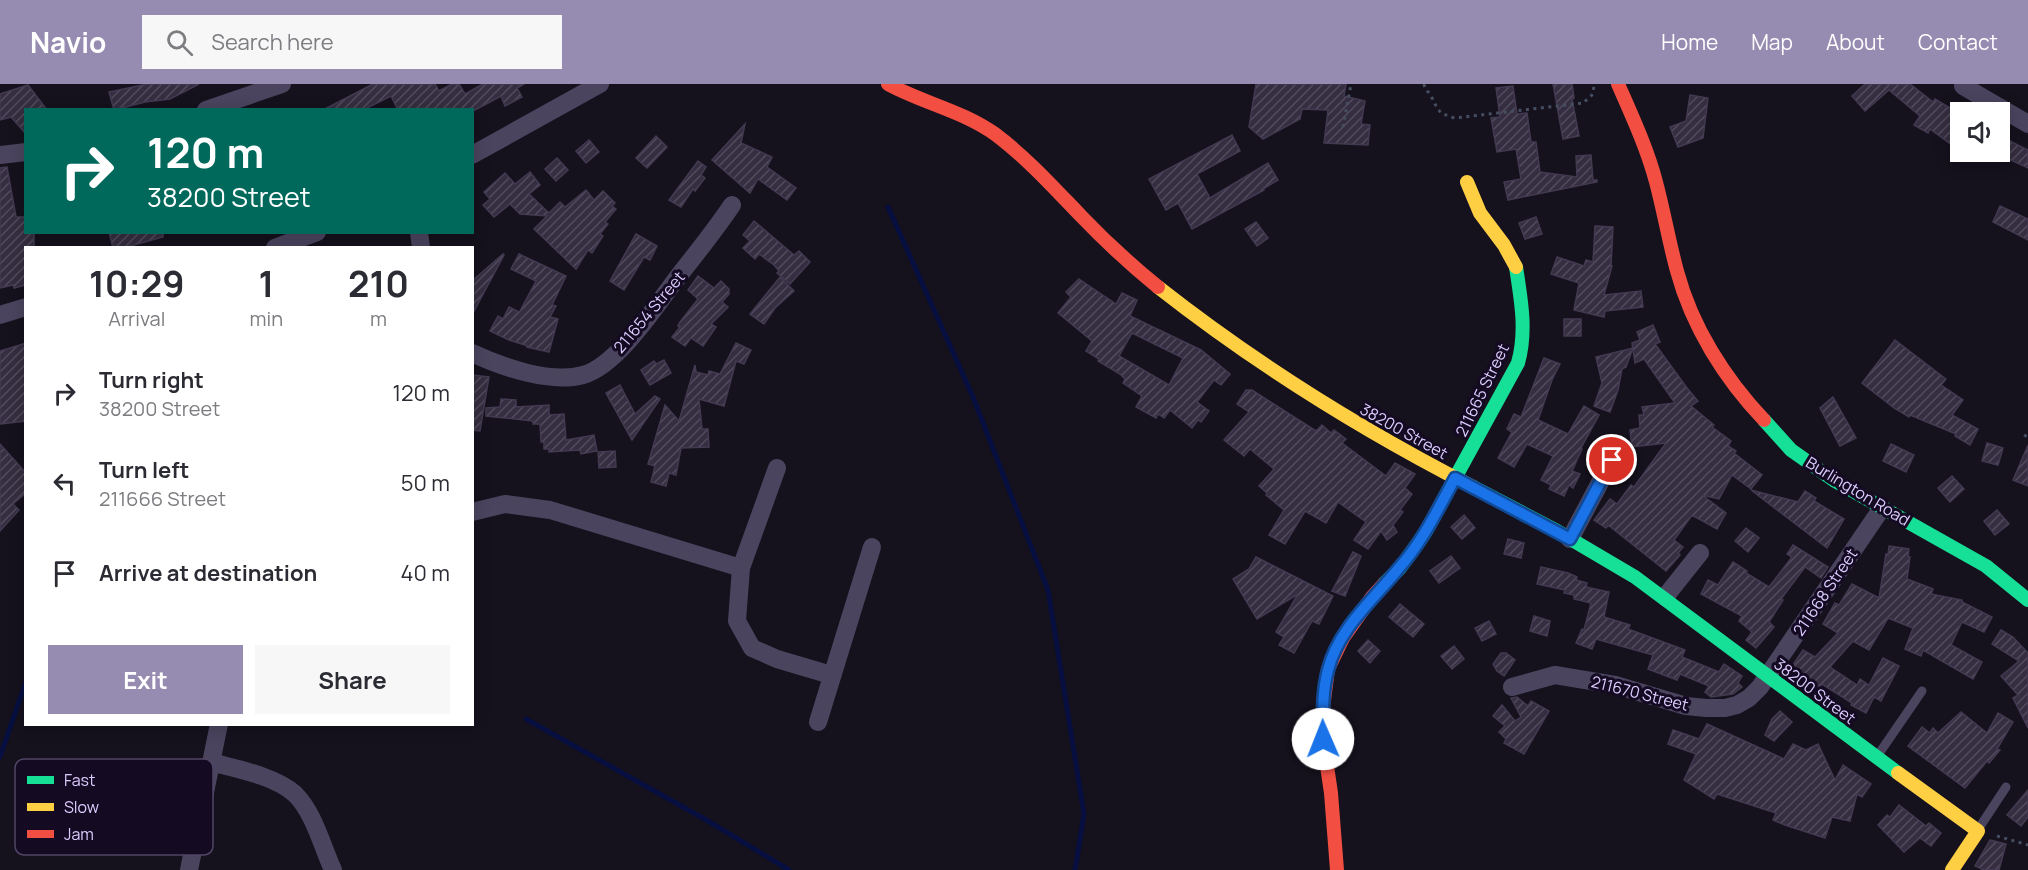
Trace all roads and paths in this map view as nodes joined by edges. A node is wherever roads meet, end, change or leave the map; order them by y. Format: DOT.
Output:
graph roads {
  1 [pos="282,84"];
  2 [pos="600,84"];
  3 [pos="888,84"];
  4 [pos="1351,84"];
  5 [pos="1424,84"];
  6 [pos="1594,84"];
  7 [pos="1618,84"];
  8 [pos="1963,86"];
  9 [pos="212,108"];
  10 [pos="2028,124"];
  11 [pos="1343,127"];
  12 [pos="24,152"];
  13 [pos="474,154"];
  14 [pos="0,155"];
  15 [pos="1467,182"];
  16 [pos="732,205"];
  17 [pos="314,234"];
  18 [pos="300,244"];
  19 [pos="24,308"];
  20 [pos="0,315"];
  21 [pos="474,354"];
  22 [pos="1612,460"];
  23 [pos="777,468"];
  24 [pos="1455,478"];
  25 [pos="1882,508"];
  26 [pos="474,512"];
  27 [pos="1570,539"];
  28 [pos="872,547"];
  29 [pos="1700,553"];
  30 [pos="741,568"];
  31 [pos="1665,597"];
  32 [pos="2028,600"];
  33 [pos="831,675"];
  34 [pos="1767,676"];
  35 [pos="1512,687"];
  36 [pos="1922,691"];
  37 [pos="818,722"];
  38 [pos="219,726"];
  39 [pos="1877,757"];
  40 [pos="212,759"];
  41 [pos="213,763"];
  42 [pos="2006,787"];
  43 [pos="1978,831"];
  44 [pos="2028,845"];
  45 [pos="192,855"];
  46 [pos="189,870"];
  47 [pos="333,870"];
  48 [pos="1337,870"];
  49 [pos="1952,870"];
  1 -- 9 [label="street"];
  2 -- 13 [label="street"];
  3 -- 24 [label="street, 38200 Street"];
  4 -- 11 [label="path"];
  5 -- 6 [label="path"];
  7 -- 25 [label="street, Burlington Road"];
  8 -- 10 [label="street"];
  12 -- 14 [label="street"];
  15 -- 24 [label="street, 211665 Street"];
  16 -- 21 [label="street, 211654 Street"];
  17 -- 18 [label="street"];
  19 -- 20 [label="street"];
  22 -- 27 [label="street"];
  23 -- 30 [label="street"];
  24 -- 27 [label="street, 38200 Street"];
  24 -- 48 [label="street, 211665 Street"];
  25 -- 32 [label="street, Burlington Road"];
  25 -- 34 [label="street, 211668 Street"];
  26 -- 30 [label="street"];
  27 -- 31 [label="street, 38200 Street"];
  28 -- 33 [label="street"];
  29 -- 31 [label="street"];
  30 -- 33 [label="street"];
  31 -- 34 [label="street, 38200 Street"];
  33 -- 37 [label="street"];
  34 -- 35 [label="street, 211670 Street"];
  34 -- 39 [label="street, 38200 Street"];
  36 -- 39 [label="lane"];
  38 -- 40 [label="street"];
  39 -- 43 [label="street, 38200 Street"];
  41 -- 47 [label="street"];
  42 -- 43 [label="lane"];
  43 -- 44 [label="path"];
  43 -- 49 [label="street"];
  45 -- 46 [label="street"];
}
